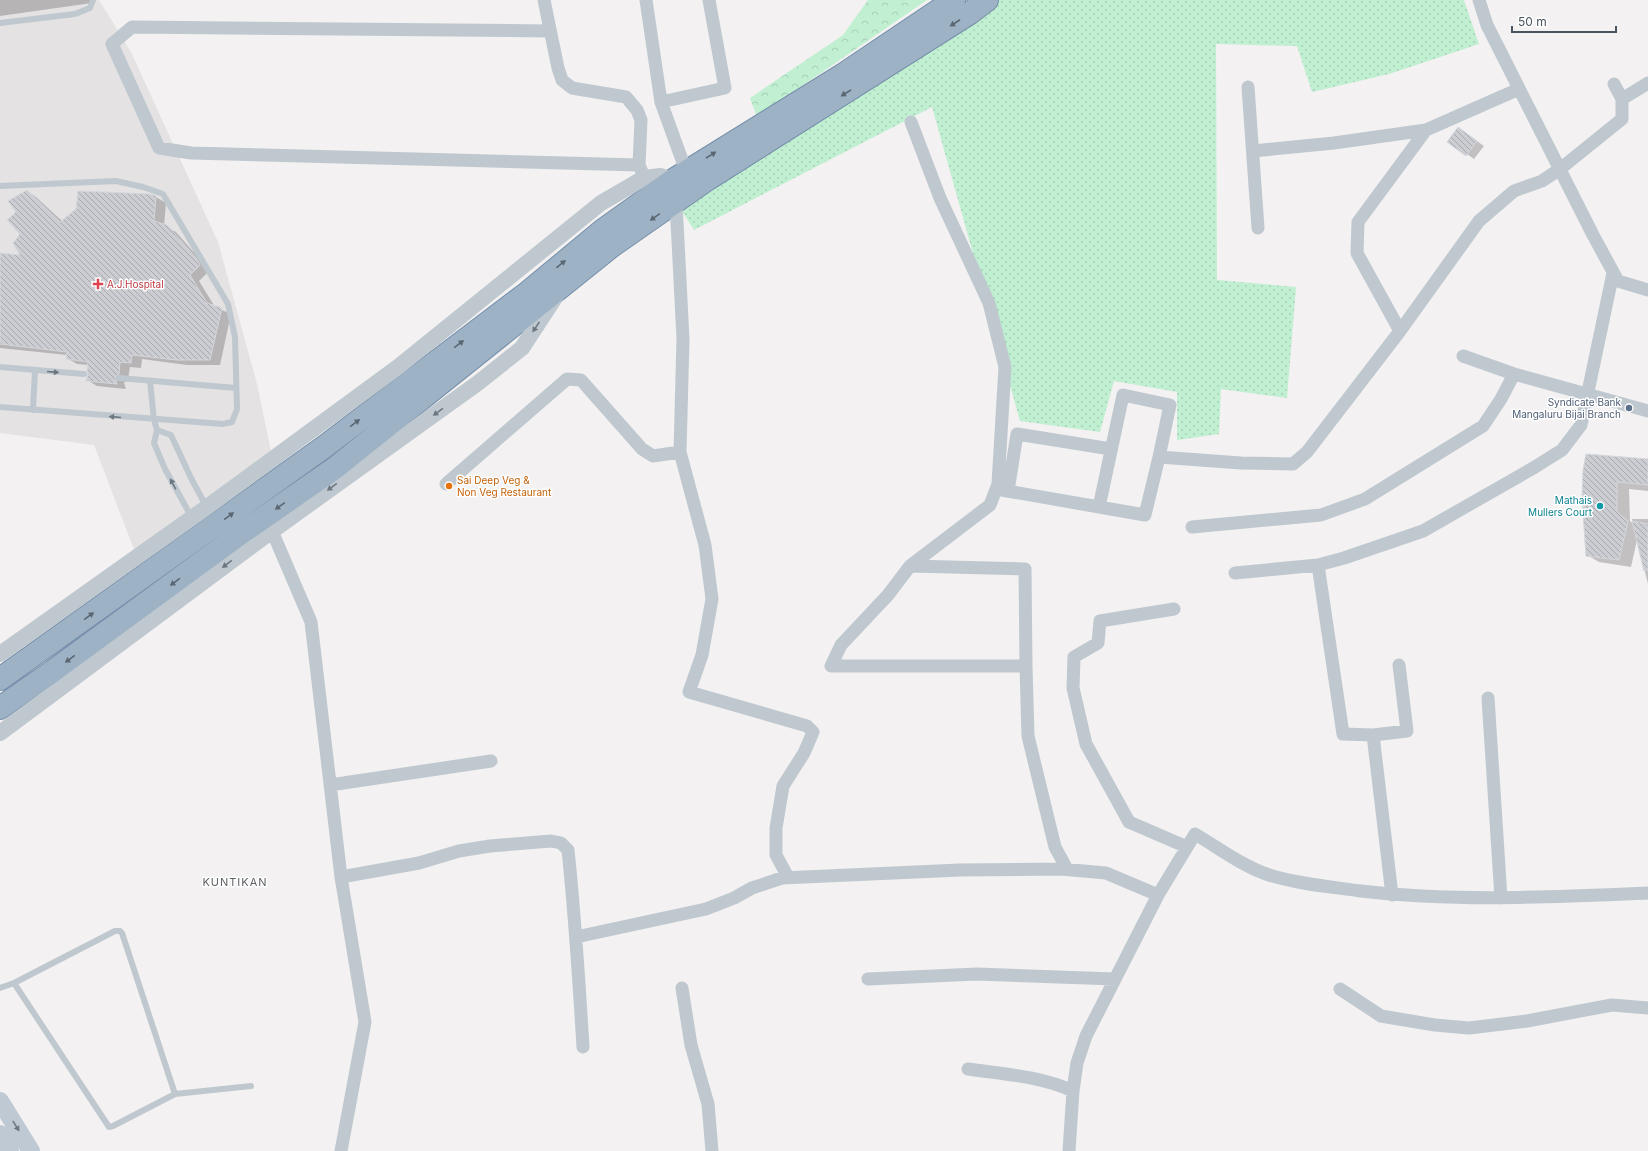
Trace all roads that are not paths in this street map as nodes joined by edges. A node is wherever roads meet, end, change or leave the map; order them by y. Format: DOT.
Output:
graph roads {
  1 [pos="92,0"];
  2 [pos="544,0"];
  3 [pos="646,0"];
  4 [pos="709,0"];
  5 [pos="954,0"];
  6 [pos="987,0"];
  7 [pos="1479,0"];
  8 [pos="0,23"];
  9 [pos="550,31"];
  10 [pos="1648,83"];
  11 [pos="1614,84"];
  12 [pos="1248,87"];
  13 [pos="1519,89"];
  14 [pos="1622,99"];
  15 [pos="661,102"];
  16 [pos="911,122"];
  17 [pos="1426,130"];
  18 [pos="1253,151"];
  19 [pos="1560,169"];
  20 [pos="642,172"];
  21 [pos="680,175"];
  22 [pos="0,186"];
  23 [pos="676,202"];
  24 [pos="1258,228"];
  25 [pos="1613,272"];
  26 [pos="565,283"];
  27 [pos="1648,290"];
  28 [pos="1400,331"];
  29 [pos="1463,356"];
  30 [pos="0,367"];
  31 [pos="35,370"];
  32 [pos="84,374"];
  33 [pos="1514,374"];
  34 [pos="119,378"];
  35 [pos="150,381"];
  36 [pos="236,388"];
  37 [pos="1587,393"];
  38 [pos="0,407"];
  39 [pos="33,410"];
  40 [pos="1648,411"];
  41 [pos="154,420"];
  42 [pos="157,430"];
  43 [pos="1110,449"];
  44 [pos="680,452"];
  45 [pos="1159,457"];
  46 [pos="446,484"];
  47 [pos="1002,490"];
  48 [pos="207,507"];
  49 [pos="1099,507"];
  50 [pos="192,518"];
  51 [pos="1192,527"];
  52 [pos="272,531"];
  53 [pos="1318,565"];
  54 [pos="910,566"];
  55 [pos="1235,573"];
  56 [pos="1174,609"];
  57 [pos="0,654"];
  58 [pos="1399,665"];
  59 [pos="1026,666"];
  60 [pos="0,679"];
  61 [pos="1488,698"];
  62 [pos="0,708"];
  63 [pos="0,733"];
  64 [pos="1373,735"];
  65 [pos="491,761"];
  66 [pos="330,785"];
  67 [pos="1187,847"];
  68 [pos="1067,869"];
  69 [pos="341,877"];
  70 [pos="788,877"];
  71 [pos="1648,893"];
  72 [pos="1392,895"];
  73 [pos="1158,896"];
  74 [pos="1501,898"];
  75 [pos="576,937"];
  76 [pos="1115,979"];
  77 [pos="868,980"];
  78 [pos="14,983"];
  79 [pos="0,988"];
  80 [pos="682,988"];
  81 [pos="1340,989"];
  82 [pos="1648,1008"];
  83 [pos="583,1047"];
  84 [pos="968,1069"];
  85 [pos="250,1086"];
  86 [pos="1073,1091"];
  87 [pos="175,1094"];
  88 [pos="0,1101"];
  89 [pos="0,1134"];
  90 [pos="10,1151"];
  91 [pos="31,1151"];
  92 [pos="341,1151"];
  93 [pos="712,1151"];
  94 [pos="1069,1151"];
  1 -- 8 [label="lane"];
  2 -- 9 [label="street"];
  3 -- 15 [label="street"];
  4 -- 15 [label="street"];
  21 -- 5 [label="highway, one-way"];
  6 -- 23 [label="highway, one-way"];
  7 -- 13 [label="street"];
  9 -- 20 [label="street"];
  9 -- 20 [label="street"];
  10 -- 14 [label="street"];
  11 -- 14 [label="street"];
  12 -- 18 [label="street"];
  13 -- 17 [label="street"];
  13 -- 19 [label="street"];
  14 -- 19 [label="street"];
  15 -- 21 [label="street"];
  16 -- 47 [label="street"];
  17 -- 18 [label="street"];
  17 -- 28 [label="street"];
  18 -- 24 [label="street"];
  19 -- 25 [label="street"];
  19 -- 28 [label="street"];
  20 -- 21 [label="street"];
  20 -- 48 [label="street"];
  60 -- 21 [label="highway, one-way"];
  22 -- 36 [label="lane"];
  23 -- 26 [label="highway, one-way"];
  23 -- 44 [label="street"];
  25 -- 27 [label="street"];
  25 -- 37 [label="street"];
  26 -- 52 [label="street, one-way"];
  26 -- 62 [label="highway, one-way"];
  28 -- 45 [label="street"];
  29 -- 33 [label="street"];
  30 -- 31 [label="lane"];
  31 -- 32 [label="lane, one-way"];
  31 -- 39 [label="lane"];
  33 -- 37 [label="street"];
  33 -- 51 [label="street"];
  34 -- 35 [label="lane"];
  35 -- 36 [label="lane"];
  35 -- 41 [label="lane"];
  36 -- 41 [label="lane"];
  37 -- 40 [label="street"];
  37 -- 53 [label="street"];
  38 -- 39 [label="lane"];
  41 -- 39 [label="lane, one-way"];
  41 -- 42 [label="lane"];
  42 -- 48 [label="lane"];
  50 -- 42 [label="lane, one-way"];
  43 -- 45 [label="street"];
  43 -- 47 [label="street"];
  43 -- 49 [label="street"];
  44 -- 46 [label="street"];
  44 -- 70 [label="street"];
  45 -- 49 [label="street"];
  47 -- 49 [label="street"];
  47 -- 54 [label="street"];
  48 -- 50 [label="street"];
  50 -- 57 [label="street"];
  52 -- 63 [label="street, one-way"];
  52 -- 66 [label="street"];
  53 -- 55 [label="street"];
  53 -- 64 [label="street"];
  54 -- 59 [label="street"];
  54 -- 59 [label="street"];
  56 -- 67 [label="street"];
  58 -- 64 [label="street"];
  59 -- 68 [label="street"];
  61 -- 74 [label="street"];
  64 -- 72 [label="street"];
  65 -- 66 [label="street"];
  66 -- 69 [label="street"];
  67 -- 72 [label="street"];
  67 -- 73 [label="street"];
  68 -- 70 [label="street"];
  68 -- 73 [label="street"];
  69 -- 75 [label="street"];
  69 -- 92 [label="street"];
  70 -- 75 [label="street"];
  71 -- 74 [label="street"];
  72 -- 74 [label="street"];
  73 -- 76 [label="street"];
  75 -- 83 [label="street"];
  76 -- 77 [label="street"];
  76 -- 86 [label="street"];
  78 -- 79 [label="lane"];
  78 -- 87 [label="lane"];
  78 -- 87 [label="lane"];
  80 -- 93 [label="street"];
  81 -- 82 [label="street"];
  84 -- 86 [label="street"];
  85 -- 87 [label="lane"];
  86 -- 94 [label="street"];
  88 -- 91 [label="main road, one-way"];
  89 -- 90 [label="main road"];
}
